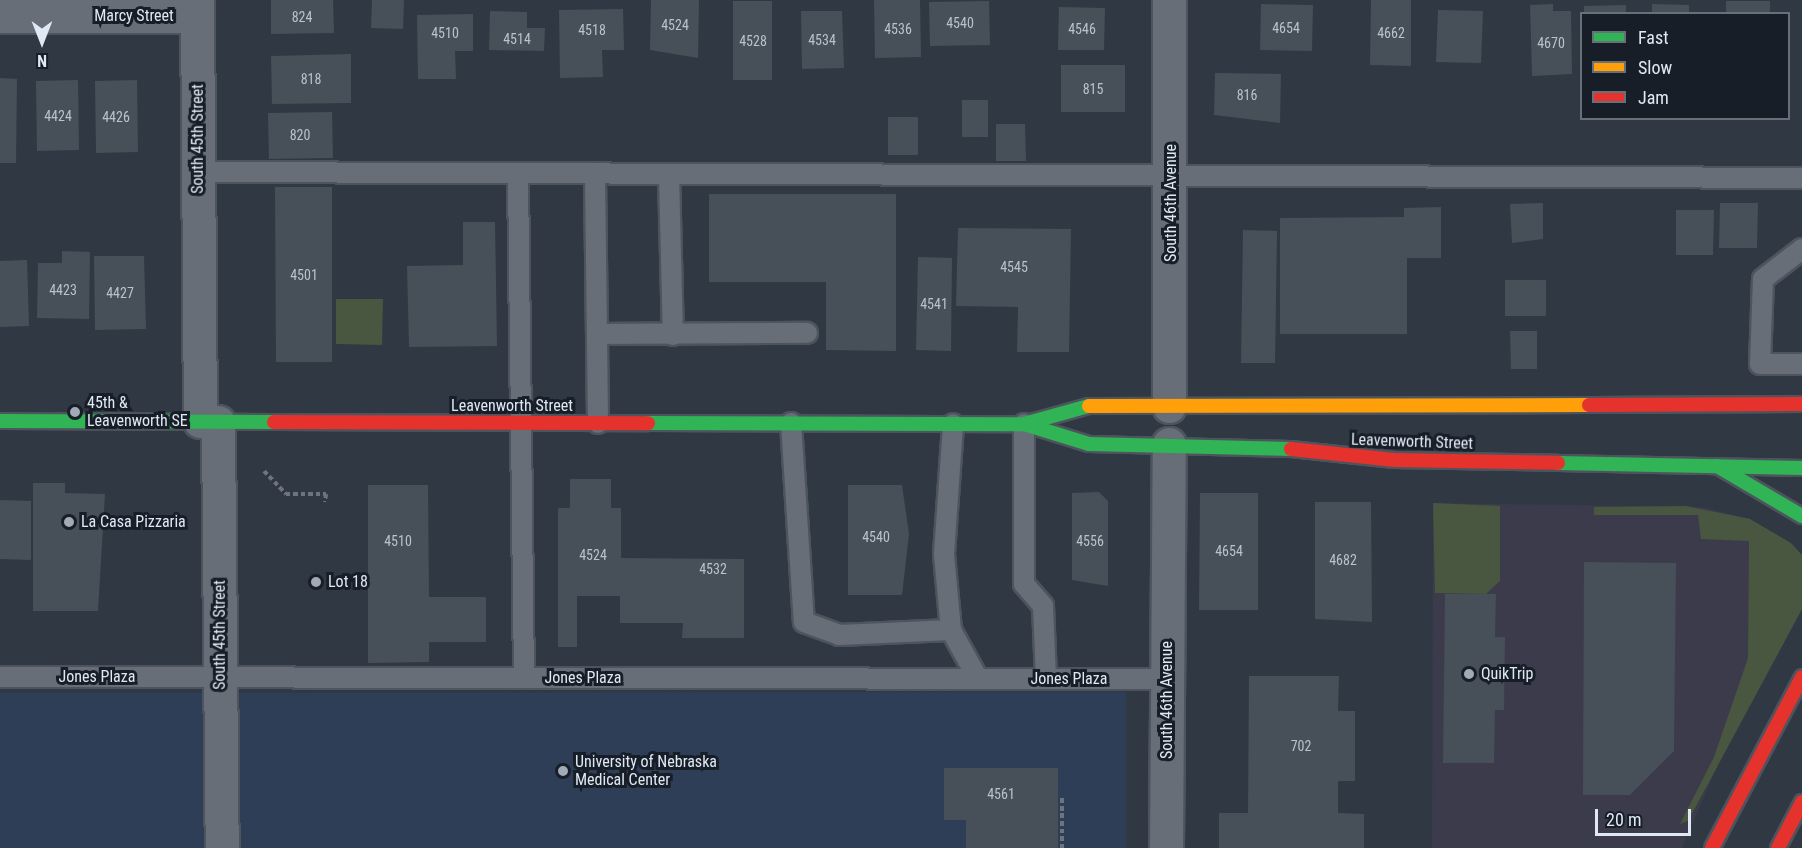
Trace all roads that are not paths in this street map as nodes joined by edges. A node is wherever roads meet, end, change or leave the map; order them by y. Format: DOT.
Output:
graph roads {
  1 [pos="1169,0"];
  2 [pos="197,8"];
  3 [pos="0,16"];
  4 [pos="198,172"];
  5 [pos="518,174"];
  6 [pos="595,175"];
  7 [pos="669,175"];
  8 [pos="1172,178"];
  9 [pos="1802,178"];
  10 [pos="1802,249"];
  11 [pos="807,333"];
  12 [pos="597,334"];
  13 [pos="673,335"];
  14 [pos="1802,364"];
  15 [pos="1802,404"];
  16 [pos="1169,406"];
  17 [pos="0,421"];
  18 [pos="209,422"];
  19 [pos="520,422"];
  20 [pos="598,423"];
  21 [pos="791,423"];
  22 [pos="953,424"];
  23 [pos="1024,424"];
  24 [pos="1168,444"];
  25 [pos="1713,463"];
  26 [pos="1802,468"];
  27 [pos="1802,516"];
  28 [pos="951,630"];
  29 [pos="0,677"];
  30 [pos="1802,677"];
  31 [pos="220,678"];
  32 [pos="524,678"];
  33 [pos="978,679"];
  34 [pos="1046,679"];
  35 [pos="1167,679"];
  36 [pos="1802,802"];
  37 [pos="222,848"];
  38 [pos="1166,848"];
  39 [pos="1712,848"];
  40 [pos="1778,848"];
  1 -- 8 [label="street, South 46th Avenue"];
  2 -- 3 [label="street, Marcy Street"];
  2 -- 4 [label="street, South 45th Street"];
  4 -- 5 [label="lane"];
  4 -- 18 [label="street, South 45th Street"];
  5 -- 6 [label="lane"];
  5 -- 19 [label="lane"];
  6 -- 7 [label="lane"];
  6 -- 12 [label="lane"];
  7 -- 8 [label="lane"];
  7 -- 13 [label="lane"];
  8 -- 9 [label="lane"];
  8 -- 16 [label="street, South 46th Avenue"];
  10 -- 14 [label="lane"];
  11 -- 13 [label="lane"];
  12 -- 13 [label="lane"];
  12 -- 20 [label="lane"];
  15 -- 16 [label="main road, Leavenworth Street"];
  16 -- 23 [label="main road, Leavenworth Street"];
  17 -- 18 [label="main road, Leavenworth Street"];
  18 -- 19 [label="main road, Leavenworth Street"];
  18 -- 31 [label="street, South 45th Street"];
  19 -- 20 [label="main road, Leavenworth Street"];
  19 -- 32 [label="lane"];
  20 -- 21 [label="main road, Leavenworth Street"];
  21 -- 22 [label="main road, Leavenworth Street"];
  21 -- 28 [label="lane"];
  22 -- 23 [label="main road, Leavenworth Street"];
  22 -- 28 [label="lane"];
  23 -- 24 [label="main road, Leavenworth Street"];
  23 -- 34 [label="lane"];
  24 -- 25 [label="main road, Leavenworth Street"];
  24 -- 35 [label="street, South 46th Avenue"];
  25 -- 26 [label="main road, Leavenworth Street"];
  25 -- 27 [label="main road"];
  28 -- 33 [label="lane"];
  29 -- 31 [label="lane, Jones Plaza"];
  30 -- 39 [label="main road"];
  31 -- 32 [label="lane, Jones Plaza"];
  31 -- 37 [label="street, South 45th Street"];
  32 -- 33 [label="lane, Jones Plaza"];
  33 -- 34 [label="lane, Jones Plaza"];
  34 -- 35 [label="lane, Jones Plaza"];
  35 -- 38 [label="street, South 46th Avenue"];
  36 -- 40 [label="main road"];
}
